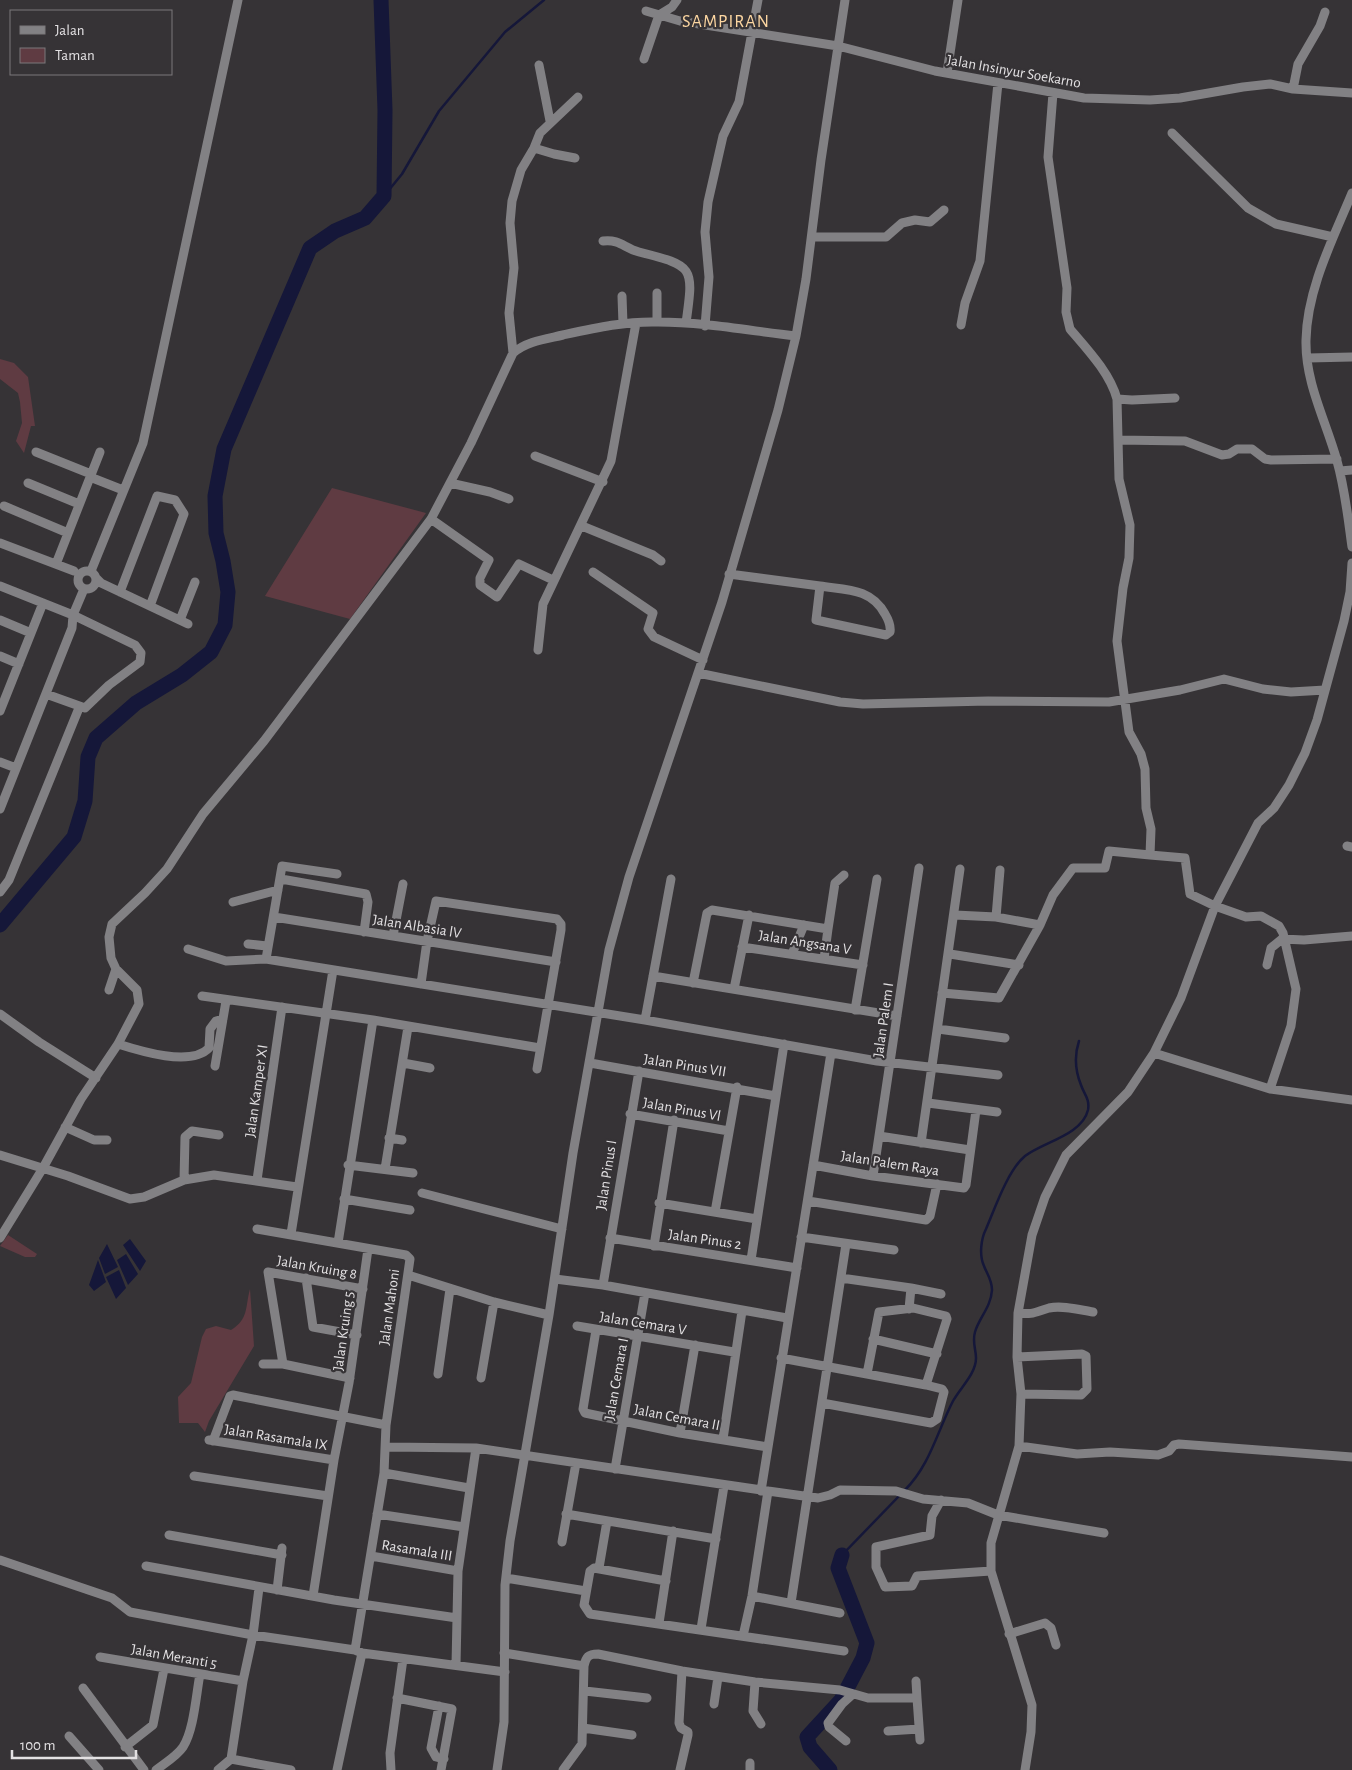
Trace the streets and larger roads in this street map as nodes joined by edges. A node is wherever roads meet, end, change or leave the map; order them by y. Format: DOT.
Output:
graph roads {
  1 [pos="238,0"];
  2 [pos="677,0"];
  3 [pos="758,0"];
  4 [pos="844,0"];
  5 [pos="958,0"];
  6 [pos="646,11"];
  7 [pos="1325,12"];
  8 [pos="659,15"];
  9 [pos="754,31"];
  10 [pos="838,46"];
  11 [pos="644,59"];
  12 [pos="540,65"];
  13 [pos="947,73"];
  14 [pos="998,83"];
  15 [pos="1293,89"];
  16 [pos="1352,93"];
  17 [pos="1053,94"];
  18 [pos="578,96"];
  19 [pos="550,121"];
  20 [pos="1172,133"];
  21 [pos="534,148"];
  22 [pos="575,158"];
  23 [pos="1352,193"];
  24 [pos="944,210"];
  25 [pos="812,237"];
  26 [pos="1332,239"];
  27 [pos="604,241"];
  28 [pos="657,293"];
  29 [pos="622,296"];
  30 [pos="656,322"];
  31 [pos="686,323"];
  32 [pos="622,324"];
  33 [pos="636,324"];
  34 [pos="961,325"];
  35 [pos="705,326"];
  36 [pos="796,336"];
  37 [pos="513,353"];
  38 [pos="1352,357"];
  39 [pos="1308,358"];
  40 [pos="1175,398"];
  41 [pos="1117,399"];
  42 [pos="1118,440"];
  43 [pos="36,452"];
  44 [pos="100,452"];
  45 [pos="535,456"];
  46 [pos="1337,459"];
  47 [pos="1352,470"];
  48 [pos="1340,471"];
  49 [pos="91,475"];
  50 [pos="603,482"];
  51 [pos="28,483"];
  52 [pos="450,483"];
  53 [pos="123,490"];
  54 [pos="509,500"];
  55 [pos="79,504"];
  56 [pos="4,506"];
  57 [pos="430,519"];
  58 [pos="582,526"];
  59 [pos="68,533"];
  60 [pos="0,543"];
  61 [pos="1352,547"];
  62 [pos="661,561"];
  63 [pos="1352,562"];
  64 [pos="56,564"];
  65 [pos="74,571"];
  66 [pos="593,572"];
  67 [pos="729,574"];
  68 [pos="94,575"];
  69 [pos="553,580"];
  70 [pos="195,582"];
  71 [pos="0,586"];
  72 [pos="820,586"];
  73 [pos="84,589"];
  74 [pos="120,592"];
  75 [pos="43,603"];
  76 [pos="150,606"];
  77 [pos="73,615"];
  78 [pos="0,620"];
  79 [pos="32,633"];
  80 [pos="538,650"];
  81 [pos="0,656"];
  82 [pos="703,660"];
  83 [pos="19,664"];
  84 [pos="698,673"];
  85 [pos="1325,690"];
  86 [pos="4,691"];
  87 [pos="46,694"];
  88 [pos="1124,699"];
  89 [pos="79,708"];
  90 [pos="0,711"];
  91 [pos="0,762"];
  92 [pos="16,768"];
  93 [pos="0,809"];
  94 [pos="1150,855"];
  95 [pos="919,868"];
  96 [pos="960,869"];
  97 [pos="1000,870"];
  98 [pos="337,874"];
  99 [pos="844,875"];
  100 [pos="280,879"];
  101 [pos="671,879"];
  102 [pos="877,879"];
  103 [pos="403,884"];
  104 [pos="278,890"];
  105 [pos="0,892"];
  106 [pos="233,902"];
  107 [pos="1214,906"];
  108 [pos="749,915"];
  109 [pos="955,915"];
  110 [pos="274,917"];
  111 [pos="996,917"];
  112 [pos="1040,925"];
  113 [pos="804,926"];
  114 [pos="828,929"];
  115 [pos="364,932"];
  116 [pos="393,936"];
  117 [pos="1352,936"];
  118 [pos="1286,939"];
  119 [pos="427,942"];
  120 [pos="248,944"];
  121 [pos="268,946"];
  122 [pos="742,947"];
  123 [pos="188,949"];
  124 [pos="792,954"];
  125 [pos="950,954"];
  126 [pos="266,959"];
  127 [pos="824,959"];
  128 [pos="556,962"];
  129 [pos="863,965"];
  130 [pos="1019,965"];
  131 [pos="1267,965"];
  132 [pos="116,969"];
  133 [pos="333,970"];
  134 [pos="653,976"];
  135 [pos="693,982"];
  136 [pos="421,984"];
  137 [pos="734,989"];
  138 [pos="109,990"];
  139 [pos="942,993"];
  140 [pos="202,996"];
  141 [pos="226,1001"];
  142 [pos="549,1006"];
  143 [pos="282,1007"];
  144 [pos="855,1010"];
  145 [pos="597,1013"];
  146 [pos="0,1014"];
  147 [pos="326,1014"];
  148 [pos="897,1016"];
  149 [pos="223,1019"];
  150 [pos="373,1020"];
  151 [pos="645,1020"];
  152 [pos="408,1027"];
  153 [pos="938,1029"];
  154 [pos="1004,1038"];
  155 [pos="118,1044"];
  156 [pos="784,1044"];
  157 [pos="540,1048"];
  158 [pos="831,1053"];
  159 [pos="1154,1053"];
  160 [pos="403,1063"];
  161 [pos="590,1063"];
  162 [pos="891,1063"];
  163 [pos="215,1066"];
  164 [pos="932,1067"];
  165 [pos="430,1068"];
  166 [pos="537,1069"];
  167 [pos="639,1071"];
  168 [pos="998,1075"];
  169 [pos="96,1078"];
  170 [pos="737,1087"];
  171 [pos="1270,1089"];
  172 [pos="776,1096"];
  173 [pos="1352,1100"];
  174 [pos="928,1103"];
  175 [pos="976,1110"];
  176 [pos="997,1112"];
  177 [pos="630,1114"];
  178 [pos="674,1120"];
  179 [pos="65,1128"];
  180 [pos="729,1131"];
  181 [pos="219,1135"];
  182 [pos="879,1136"];
  183 [pos="389,1138"];
  184 [pos="100,1140"];
  185 [pos="402,1140"];
  186 [pos="921,1143"];
  187 [pos="970,1150"];
  188 [pos="0,1155"];
  189 [pos="348,1165"];
  190 [pos="813,1165"];
  191 [pos="43,1168"];
  192 [pos="385,1169"];
  193 [pos="413,1173"];
  194 [pos="873,1176"];
  195 [pos="184,1180"];
  196 [pos="257,1180"];
  197 [pos="937,1184"];
  198 [pos="297,1187"];
  199 [pos="422,1193"];
  200 [pos="344,1199"];
  201 [pos="808,1201"];
  202 [pos="659,1203"];
  203 [pos="410,1210"];
  204 [pos="715,1212"];
  205 [pos="757,1219"];
  206 [pos="257,1229"];
  207 [pos="562,1229"];
  208 [pos="291,1234"];
  209 [pos="801,1237"];
  210 [pos="0,1238"];
  211 [pos="610,1238"];
  212 [pos="338,1243"];
  213 [pos="846,1244"];
  214 [pos="654,1246"];
  215 [pos="368,1249"];
  216 [pos="894,1250"];
  217 [pos="751,1260"];
  218 [pos="797,1268"];
  219 [pos="408,1275"];
  220 [pos="306,1278"];
  221 [pos="841,1278"];
  222 [pos="555,1279"];
  223 [pos="603,1285"];
  224 [pos="911,1288"];
  225 [pos="363,1289"];
  226 [pos="450,1289"];
  227 [pos="645,1293"];
  228 [pos="941,1294"];
  229 [pos="494,1302"];
  230 [pos="909,1309"];
  231 [pos="742,1311"];
  232 [pos="1093,1312"];
  233 [pos="1018,1313"];
  234 [pos="549,1315"];
  235 [pos="787,1318"];
  236 [pos="577,1326"];
  237 [pos="596,1330"];
  238 [pos="356,1335"];
  239 [pos="638,1337"];
  240 [pos="873,1339"];
  241 [pos="695,1345"];
  242 [pos="734,1352"];
  243 [pos="937,1354"];
  244 [pos="1017,1357"];
  245 [pos="781,1358"];
  246 [pos="263,1364"];
  247 [pos="283,1364"];
  248 [pos="826,1366"];
  249 [pos="438,1374"];
  250 [pos="868,1374"];
  251 [pos="350,1378"];
  252 [pos="481,1378"];
  253 [pos="926,1385"];
  254 [pos="1021,1394"];
  255 [pos="822,1404"];
  256 [pos="344,1417"];
  257 [pos="623,1420"];
  258 [pos="386,1425"];
  259 [pos="680,1433"];
  260 [pos="723,1439"];
  261 [pos="387,1446"];
  262 [pos="768,1446"];
  263 [pos="1019,1446"];
  264 [pos="476,1448"];
  265 [pos="525,1455"];
  266 [pos="1352,1457"];
  267 [pos="334,1460"];
  268 [pos="576,1463"];
  269 [pos="615,1469"];
  270 [pos="384,1473"];
  271 [pos="194,1476"];
  272 [pos="724,1486"];
  273 [pos="469,1488"];
  274 [pos="764,1491"];
  275 [pos="328,1496"];
  276 [pos="808,1496"];
  277 [pos="941,1500"];
  278 [pos="377,1514"];
  279 [pos="566,1514"];
  280 [pos="998,1515"];
  281 [pos="607,1521"];
  282 [pos="464,1527"];
  283 [pos="673,1531"];
  284 [pos="1104,1533"];
  285 [pos="169,1535"];
  286 [pos="716,1538"];
  287 [pos="562,1542"];
  288 [pos="371,1556"];
  289 [pos="0,1560"];
  290 [pos="146,1566"];
  291 [pos="599,1568"];
  292 [pos="458,1570"];
  293 [pos="991,1571"];
  294 [pos="506,1578"];
  295 [pos="666,1581"];
  296 [pos="259,1588"];
  297 [pos="277,1590"];
  298 [pos="586,1591"];
  299 [pos="313,1596"];
  300 [pos="752,1596"];
  301 [pos="362,1603"];
  302 [pos="792,1603"];
  303 [pos="840,1613"];
  304 [pos="457,1618"];
  305 [pos="659,1623"];
  306 [pos="701,1629"];
  307 [pos="1009,1634"];
  308 [pos="253,1635"];
  309 [pos="742,1636"];
  310 [pos="1056,1645"];
  311 [pos="844,1651"];
  312 [pos="358,1652"];
  313 [pos="504,1653"];
  314 [pos="100,1657"];
  315 [pos="403,1659"];
  316 [pos="456,1665"];
  317 [pos="584,1666"];
  318 [pos="164,1668"];
  319 [pos="682,1671"];
  320 [pos="505,1672"];
  321 [pos="200,1674"];
  322 [pos="718,1677"];
  323 [pos="243,1681"];
  324 [pos="916,1681"];
  325 [pos="755,1682"];
  326 [pos="83,1688"];
  327 [pos="584,1691"];
  328 [pos="847,1692"];
  329 [pos="397,1698"];
  330 [pos="647,1698"];
  331 [pos="917,1698"];
  332 [pos="714,1704"];
  333 [pos="439,1706"];
  334 [pos="761,1724"];
  335 [pos="583,1728"];
  336 [pos="919,1729"];
  337 [pos="888,1731"];
  338 [pos="632,1735"];
  339 [pos="70,1736"];
  340 [pos="920,1740"];
  341 [pos="846,1742"];
  342 [pos="125,1747"];
  343 [pos="231,1759"];
  344 [pos="444,1759"];
  345 [pos="277,1769"];
  346 [pos="99,1770"];
  347 [pos="144,1770"];
  348 [pos="156,1770"];
  349 [pos="218,1770"];
  350 [pos="291,1770"];
  351 [pos="337,1770"];
  352 [pos="391,1770"];
  353 [pos="441,1770"];
  354 [pos="497,1770"];
  355 [pos="563,1770"];
  356 [pos="680,1770"];
  357 [pos="1025,1770"];
  1 -- 53 [label="street"];
  2 -- 8 [label="street"];
  3 -- 9 [label="street"];
  4 -- 10 [label="street"];
  5 -- 13 [label="street"];
  6 -- 8 [label="street, Jalan Insinyur Soekarno"];
  7 -- 15 [label="street"];
  8 -- 9 [label="street, Jalan Insinyur Soekarno"];
  8 -- 11 [label="street"];
  9 -- 10 [label="street, Jalan Insinyur Soekarno"];
  9 -- 35 [label="street"];
  10 -- 13 [label="street, Jalan Insinyur Soekarno"];
  10 -- 25 [label="street"];
  12 -- 19 [label="street"];
  13 -- 14 [label="street, Jalan Insinyur Soekarno"];
  14 -- 17 [label="street, Jalan Insinyur Soekarno"];
  14 -- 34 [label="street"];
  15 -- 16 [label="street, Jalan Insinyur Soekarno"];
  15 -- 17 [label="street, Jalan Insinyur Soekarno"];
  17 -- 41 [label="street"];
  18 -- 19 [label="street"];
  19 -- 21 [label="street"];
  20 -- 26 [label="street"];
  21 -- 22 [label="street"];
  21 -- 37 [label="street"];
  23 -- 26 [label="street"];
  24 -- 25 [label="street"];
  25 -- 36 [label="street"];
  26 -- 39 [label="street"];
  27 -- 31 [label="street"];
  28 -- 30 [label="street"];
  29 -- 32 [label="street"];
  30 -- 31 [label="street"];
  30 -- 33 [label="street"];
  31 -- 35 [label="street"];
  32 -- 33 [label="street"];
  32 -- 37 [label="street"];
  33 -- 50 [label="street"];
  35 -- 36 [label="street"];
  36 -- 67 [label="street"];
  37 -- 52 [label="street"];
  38 -- 39 [label="street"];
  39 -- 46 [label="street"];
  40 -- 41 [label="street"];
  41 -- 42 [label="street"];
  42 -- 46 [label="street"];
  42 -- 88 [label="street"];
  43 -- 49 [label="street"];
  44 -- 49 [label="street"];
  45 -- 50 [label="street"];
  46 -- 48 [label="street"];
  47 -- 48 [label="street"];
  48 -- 61 [label="street"];
  49 -- 53 [label="street"];
  49 -- 55 [label="street"];
  50 -- 58 [label="street"];
  51 -- 55 [label="street"];
  52 -- 54 [label="street"];
  52 -- 57 [label="street"];
  53 -- 68 [label="street"];
  55 -- 59 [label="street"];
  56 -- 59 [label="street"];
  57 -- 69 [label="street"];
  57 -- 132 [label="street"];
  58 -- 62 [label="street"];
  58 -- 69 [label="street"];
  59 -- 64 [label="street"];
  60 -- 64 [label="street"];
  63 -- 85 [label="street"];
  64 -- 65 [label="street"];
  66 -- 82 [label="street"];
  67 -- 72 [label="street"];
  67 -- 82 [label="street"];
  68 -- 73 [label="street"];
  68 -- 73 [label="street"];
  68 -- 74 [label="street"];
  69 -- 80 [label="street"];
  70 -- 76 [label="street"];
  71 -- 75 [label="street"];
  72 -- 72 [label="street"];
  73 -- 77 [label="street"];
  74 -- 76 [label="street"];
  74 -- 76 [label="street"];
  75 -- 77 [label="street"];
  75 -- 79 [label="street"];
  77 -- 87 [label="street"];
  77 -- 89 [label="street"];
  78 -- 79 [label="street"];
  79 -- 83 [label="street"];
  81 -- 83 [label="street"];
  82 -- 84 [label="street"];
  83 -- 86 [label="street"];
  84 -- 88 [label="street"];
  84 -- 145 [label="street"];
  85 -- 88 [label="street"];
  85 -- 107 [label="street"];
  86 -- 90 [label="street"];
  87 -- 89 [label="street"];
  87 -- 92 [label="street"];
  88 -- 94 [label="street"];
  89 -- 105 [label="street"];
  91 -- 92 [label="street"];
  92 -- 93 [label="street"];
  94 -- 107 [label="street"];
  94 -- 112 [label="street"];
  95 -- 148 [label="street, Jalan Palem I"];
  96 -- 109 [label="street"];
  97 -- 111 [label="street"];
  98 -- 100 [label="street"];
  99 -- 114 [label="street"];
  100 -- 104 [label="street"];
  100 -- 115 [label="street"];
  101 -- 134 [label="street"];
  102 -- 129 [label="street"];
  103 -- 116 [label="street"];
  104 -- 106 [label="street"];
  104 -- 110 [label="street"];
  107 -- 118 [label="street"];
  107 -- 159 [label="street"];
  108 -- 113 [label="street"];
  108 -- 122 [label="street"];
  108 -- 135 [label="street"];
  109 -- 111 [label="street"];
  109 -- 125 [label="street"];
  110 -- 115 [label="street, Jalan Albasia lV"];
  110 -- 121 [label="street"];
  111 -- 112 [label="street"];
  112 -- 130 [label="street"];
  113 -- 114 [label="street"];
  113 -- 124 [label="street"];
  114 -- 127 [label="street"];
  115 -- 116 [label="street, Jalan Albasia lV"];
  116 -- 119 [label="street, Jalan Albasia lV"];
  117 -- 118 [label="street"];
  118 -- 131 [label="street"];
  118 -- 171 [label="street"];
  119 -- 128 [label="street, Jalan Albasia lV"];
  119 -- 128 [label="street"];
  119 -- 136 [label="street"];
  120 -- 121 [label="street"];
  121 -- 126 [label="street"];
  122 -- 124 [label="street, Jalan Angsana V"];
  122 -- 137 [label="street"];
  123 -- 126 [label="street"];
  124 -- 127 [label="street, Jalan Angsana V"];
  125 -- 130 [label="street"];
  125 -- 139 [label="street"];
  126 -- 133 [label="street"];
  127 -- 129 [label="street, Jalan Angsana V"];
  128 -- 142 [label="street"];
  129 -- 144 [label="street"];
  130 -- 139 [label="street"];
  132 -- 138 [label="street"];
  132 -- 155 [label="street"];
  133 -- 136 [label="street"];
  133 -- 147 [label="street"];
  134 -- 135 [label="street"];
  134 -- 151 [label="street"];
  135 -- 137 [label="street"];
  136 -- 142 [label="street"];
  137 -- 144 [label="street"];
  139 -- 153 [label="street"];
  140 -- 141 [label="street"];
  141 -- 143 [label="street"];
  141 -- 149 [label="street"];
  142 -- 145 [label="street"];
  142 -- 157 [label="street"];
  143 -- 147 [label="street"];
  143 -- 196 [label="street, Jalan Kamper XI"];
  144 -- 148 [label="street"];
  145 -- 151 [label="street"];
  145 -- 161 [label="street"];
  146 -- 169 [label="street"];
  147 -- 150 [label="street"];
  147 -- 198 [label="street"];
  148 -- 162 [label="street, Jalan Palem I"];
  149 -- 155 [label="street"];
  149 -- 163 [label="street"];
  150 -- 152 [label="street"];
  150 -- 189 [label="street"];
  151 -- 156 [label="street"];
  152 -- 157 [label="street"];
  152 -- 160 [label="street"];
  153 -- 154 [label="street"];
  153 -- 164 [label="street"];
  155 -- 169 [label="street"];
  156 -- 158 [label="street"];
  156 -- 172 [label="street"];
  157 -- 166 [label="street"];
  158 -- 162 [label="street"];
  158 -- 190 [label="street"];
  159 -- 171 [label="street"];
  159 -- 233 [label="street"];
  160 -- 165 [label="street"];
  160 -- 183 [label="street"];
  161 -- 167 [label="street, Jalan Pinus VII"];
  161 -- 207 [label="street"];
  162 -- 164 [label="street"];
  162 -- 182 [label="street, Jalan Palem I"];
  164 -- 168 [label="street"];
  164 -- 174 [label="street"];
  167 -- 170 [label="street, Jalan Pinus VII"];
  167 -- 177 [label="street, Jalan Pinus I"];
  169 -- 179 [label="street"];
  170 -- 172 [label="street, Jalan Pinus VII"];
  170 -- 180 [label="street"];
  171 -- 173 [label="street"];
  172 -- 205 [label="street"];
  174 -- 175 [label="street"];
  174 -- 186 [label="street"];
  175 -- 176 [label="street"];
  175 -- 187 [label="street"];
  177 -- 178 [label="street, Jalan Pinus Vl"];
  177 -- 211 [label="street, Jalan Pinus I"];
  178 -- 180 [label="street, Jalan Pinus Vl"];
  178 -- 202 [label="street"];
  179 -- 184 [label="street"];
  179 -- 191 [label="street"];
  180 -- 204 [label="street"];
  181 -- 195 [label="street"];
  182 -- 186 [label="street"];
  182 -- 194 [label="street, Jalan Palem I"];
  183 -- 185 [label="street"];
  183 -- 192 [label="street"];
  186 -- 187 [label="street"];
  187 -- 197 [label="street, Jalan Palem Raya"];
  188 -- 191 [label="street"];
  189 -- 192 [label="street"];
  189 -- 200 [label="street"];
  190 -- 194 [label="street, Jalan Palem Raya"];
  190 -- 201 [label="street"];
  191 -- 195 [label="street"];
  191 -- 210 [label="street"];
  192 -- 193 [label="street"];
  194 -- 197 [label="street, Jalan Palem Raya"];
  195 -- 196 [label="street"];
  196 -- 198 [label="street"];
  197 -- 201 [label="street"];
  198 -- 208 [label="street"];
  199 -- 207 [label="street"];
  200 -- 203 [label="street"];
  200 -- 212 [label="street"];
  201 -- 209 [label="street"];
  202 -- 204 [label="street"];
  202 -- 214 [label="street"];
  204 -- 205 [label="street"];
  205 -- 217 [label="street"];
  206 -- 208 [label="street, Jalan Mahoni"];
  207 -- 222 [label="street"];
  208 -- 212 [label="street, Jalan Mahoni"];
  209 -- 213 [label="street"];
  209 -- 218 [label="street"];
  211 -- 214 [label="street, Jalan Pinus 2"];
  211 -- 223 [label="street, Jalan Pinus I"];
  212 -- 215 [label="street, Jalan Mahoni"];
  213 -- 216 [label="street"];
  213 -- 221 [label="street"];
  214 -- 217 [label="street, Jalan Pinus 2"];
  215 -- 219 [label="street, Jalan Mahoni"];
  215 -- 225 [label="street, Jalan Kruing 5"];
  217 -- 218 [label="street, Jalan Pinus 2"];
  218 -- 235 [label="street"];
  219 -- 226 [label="street"];
  219 -- 258 [label="street, Jalan Mahoni"];
  220 -- 225 [label="street, Jalan Kruing 8"];
  220 -- 238 [label="street"];
  220 -- 247 [label="street, Jalan Kruing 8"];
  221 -- 224 [label="street"];
  221 -- 248 [label="street"];
  222 -- 223 [label="street"];
  222 -- 234 [label="street"];
  223 -- 227 [label="street"];
  224 -- 228 [label="street"];
  224 -- 230 [label="street"];
  225 -- 238 [label="street, Jalan Kruing 5"];
  226 -- 229 [label="street"];
  226 -- 249 [label="street"];
  227 -- 231 [label="street"];
  227 -- 239 [label="street, Jalan Cemara I"];
  229 -- 234 [label="street"];
  229 -- 252 [label="street"];
  230 -- 240 [label="street"];
  230 -- 243 [label="street"];
  231 -- 235 [label="street"];
  231 -- 242 [label="street"];
  232 -- 233 [label="street"];
  233 -- 244 [label="street"];
  234 -- 265 [label="street"];
  235 -- 245 [label="street"];
  236 -- 237 [label="street, Jalan Cemara V"];
  237 -- 239 [label="street, Jalan Cemara V"];
  237 -- 257 [label="street, Jalan Cemara II"];
  238 -- 251 [label="street, Jalan Kruing 5"];
  239 -- 241 [label="street, Jalan Cemara V"];
  239 -- 257 [label="street, Jalan Cemara I"];
  240 -- 243 [label="street"];
  240 -- 250 [label="street"];
  241 -- 242 [label="street, Jalan Cemara V"];
  241 -- 259 [label="street"];
  242 -- 260 [label="street"];
  243 -- 253 [label="street"];
  244 -- 254 [label="street"];
  244 -- 254 [label="street"];
  245 -- 248 [label="street"];
  245 -- 262 [label="street"];
  246 -- 247 [label="street"];
  247 -- 251 [label="street"];
  248 -- 250 [label="street"];
  248 -- 255 [label="street"];
  250 -- 253 [label="street"];
  251 -- 256 [label="street, Jalan Kruing 5"];
  253 -- 255 [label="street"];
  254 -- 263 [label="street"];
  255 -- 276 [label="street"];
  256 -- 258 [label="street"];
  256 -- 267 [label="street, Jalan Kruing 5"];
  256 -- 267 [label="street, Jalan Rasamala IX"];
  257 -- 259 [label="street, Jalan Cemara II"];
  257 -- 269 [label="street, Jalan Cemara I"];
  258 -- 261 [label="street, Jalan Mahoni"];
  259 -- 260 [label="street, Jalan Cemara II"];
  260 -- 262 [label="street, Jalan Cemara II"];
  261 -- 264 [label="street"];
  261 -- 270 [label="street, Jalan Mahoni"];
  262 -- 274 [label="street"];
  263 -- 266 [label="street"];
  263 -- 280 [label="street"];
  264 -- 265 [label="street"];
  264 -- 273 [label="street"];
  265 -- 268 [label="street"];
  265 -- 294 [label="street"];
  267 -- 275 [label="street, Jalan Kruing 5"];
  268 -- 269 [label="street"];
  268 -- 279 [label="street"];
  269 -- 272 [label="street"];
  270 -- 273 [label="street"];
  270 -- 278 [label="street, Jalan Mahoni"];
  271 -- 275 [label="street"];
  272 -- 274 [label="street"];
  272 -- 286 [label="street"];
  273 -- 282 [label="street"];
  274 -- 276 [label="street"];
  274 -- 300 [label="street"];
  275 -- 299 [label="street, Jalan Kruing 5"];
  276 -- 277 [label="street"];
  276 -- 302 [label="street"];
  277 -- 280 [label="street"];
  277 -- 293 [label="street"];
  278 -- 282 [label="street"];
  278 -- 288 [label="street, Jalan Mahoni"];
  279 -- 281 [label="street"];
  279 -- 287 [label="street"];
  280 -- 284 [label="street"];
  280 -- 293 [label="street"];
  281 -- 283 [label="street"];
  281 -- 291 [label="street"];
  282 -- 292 [label="street"];
  283 -- 286 [label="street"];
  283 -- 295 [label="street"];
  285 -- 297 [label="street"];
  286 -- 306 [label="street"];
  288 -- 292 [label="street, Rasamala III"];
  288 -- 301 [label="street, Jalan Mahoni"];
  289 -- 308 [label="street"];
  290 -- 296 [label="street"];
  291 -- 295 [label="street"];
  291 -- 298 [label="street"];
  292 -- 304 [label="street"];
  293 -- 307 [label="street"];
  294 -- 298 [label="street"];
  294 -- 313 [label="street"];
  295 -- 305 [label="street"];
  296 -- 297 [label="street"];
  296 -- 308 [label="street"];
  297 -- 299 [label="street"];
  298 -- 305 [label="street"];
  299 -- 301 [label="street"];
  300 -- 302 [label="street"];
  300 -- 309 [label="street"];
  301 -- 304 [label="street"];
  301 -- 312 [label="street, Jalan Mahoni"];
  302 -- 303 [label="street"];
  304 -- 316 [label="street"];
  305 -- 306 [label="street"];
  306 -- 309 [label="street"];
  307 -- 310 [label="street"];
  307 -- 357 [label="street"];
  308 -- 312 [label="street"];
  308 -- 323 [label="street"];
  309 -- 311 [label="street"];
  312 -- 315 [label="street"];
  312 -- 351 [label="street, Jalan Mahoni"];
  313 -- 317 [label="street"];
  313 -- 320 [label="street"];
  314 -- 318 [label="street, Jalan Meranti 5"];
  315 -- 316 [label="street"];
  315 -- 329 [label="street"];
  316 -- 320 [label="street"];
  317 -- 319 [label="street"];
  317 -- 327 [label="street"];
  318 -- 321 [label="street, Jalan Meranti 5"];
  318 -- 342 [label="street"];
  319 -- 322 [label="street"];
  319 -- 356 [label="street"];
  320 -- 354 [label="street"];
  321 -- 323 [label="street, Jalan Meranti 5"];
  321 -- 348 [label="street"];
  322 -- 325 [label="street"];
  322 -- 332 [label="street"];
  323 -- 343 [label="street"];
  324 -- 331 [label="street"];
  325 -- 328 [label="street"];
  325 -- 334 [label="street"];
  326 -- 342 [label="street"];
  327 -- 330 [label="street"];
  327 -- 335 [label="street"];
  328 -- 331 [label="street"];
  328 -- 341 [label="street"];
  329 -- 333 [label="street"];
  329 -- 352 [label="street"];
  331 -- 336 [label="street"];
  333 -- 344 [label="street"];
  333 -- 344 [label="street"];
  335 -- 338 [label="street"];
  335 -- 355 [label="street"];
  336 -- 337 [label="street"];
  336 -- 340 [label="street"];
  339 -- 346 [label="street"];
  342 -- 347 [label="street"];
  343 -- 345 [label="street"];
  343 -- 349 [label="street"];
  344 -- 353 [label="street"];
  345 -- 350 [label="street"];
}
